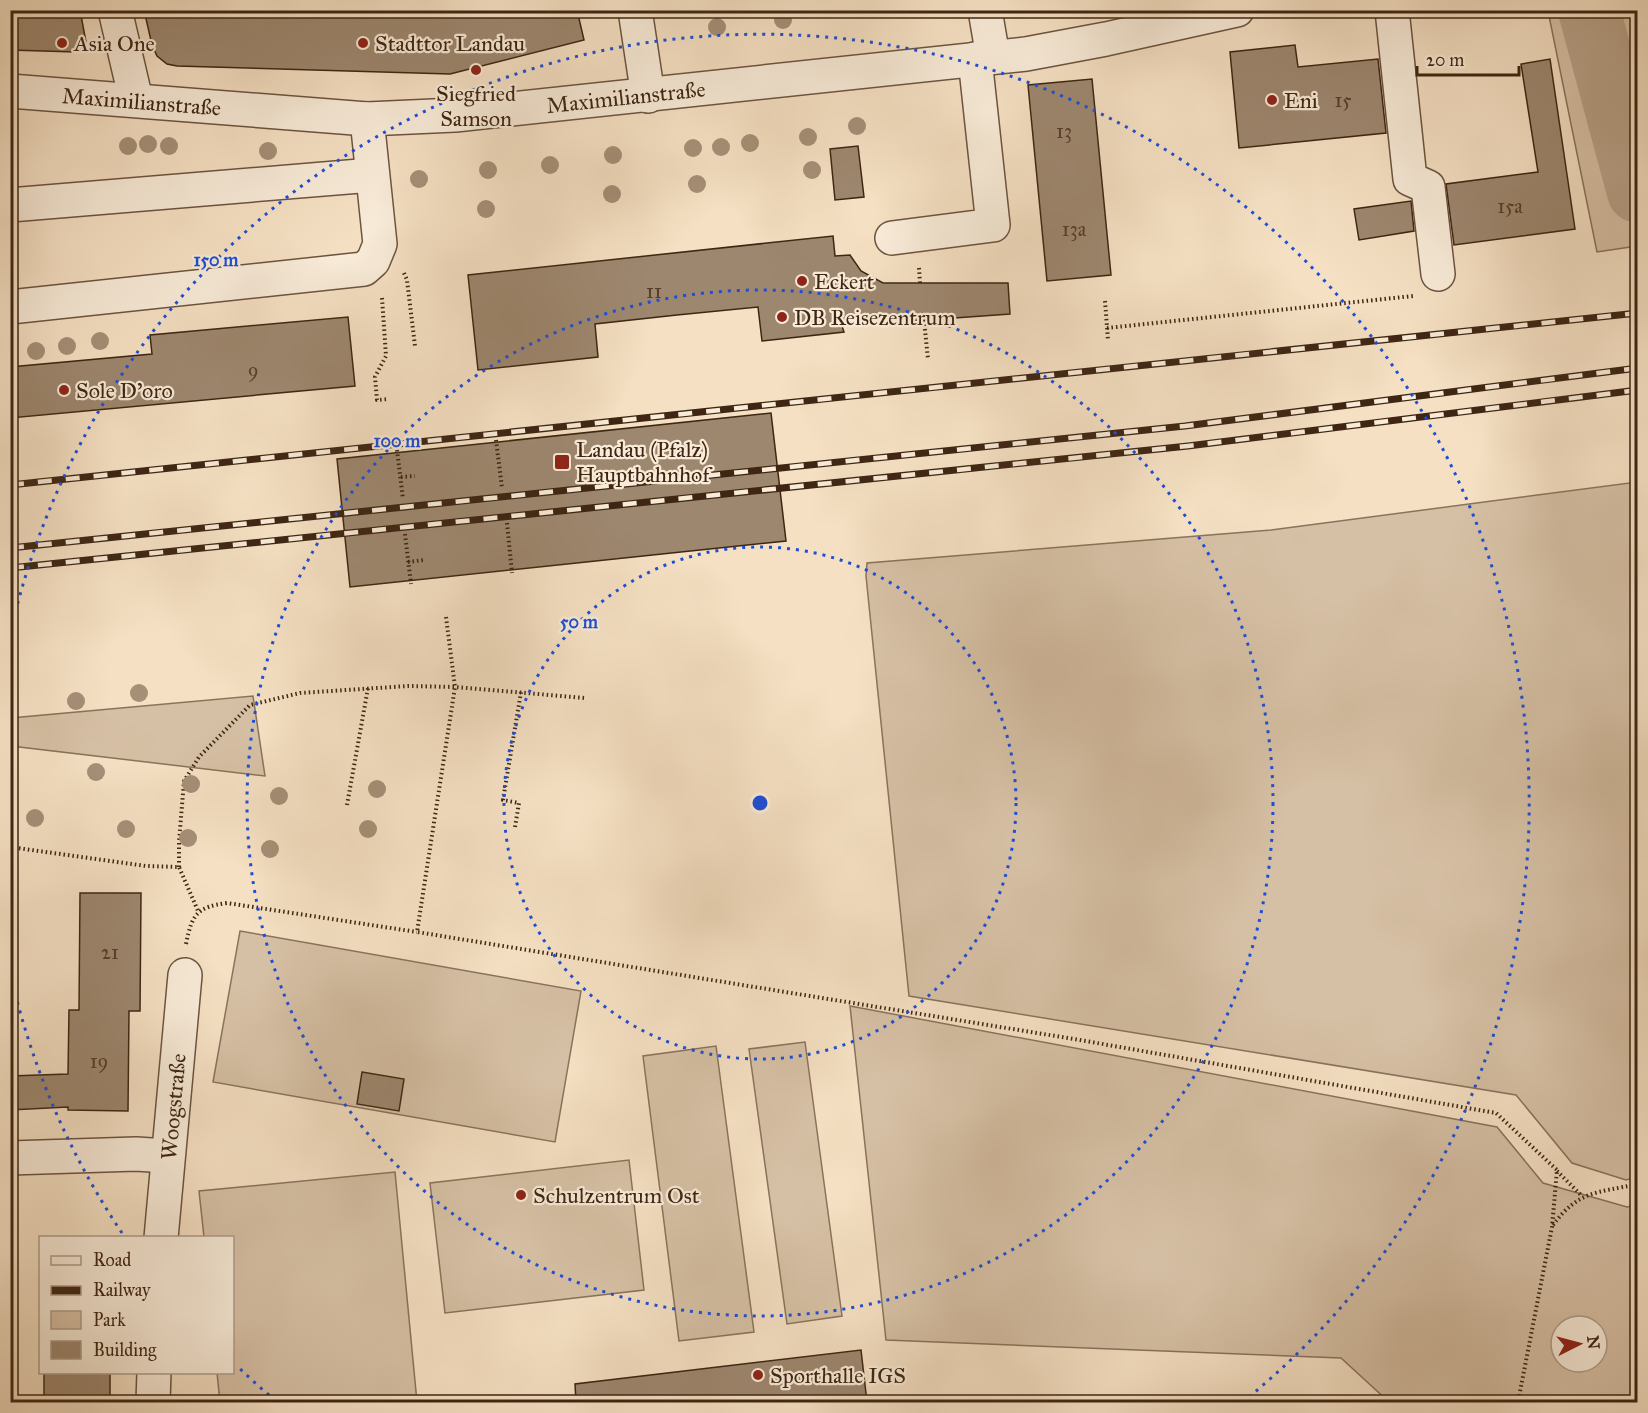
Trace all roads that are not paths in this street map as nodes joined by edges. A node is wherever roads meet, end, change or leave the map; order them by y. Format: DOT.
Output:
graph roads {
  1 [pos="115,10"];
  2 [pos="635,10"];
  3 [pos="985,10"];
  4 [pos="1237,10"];
  5 [pos="1392,10"];
  6 [pos="984,58"];
  7 [pos="10,91"];
  8 [pos="648,96"];
  9 [pos="135,100"];
  10 [pos="367,119"];
  11 [pos="372,175"];
  12 [pos="10,205"];
  13 [pos="892,238"];
  14 [pos="1438,274"];
  15 [pos="10,307"];
  16 [pos="185,975"];
  17 [pos="167,1156"];
  18 [pos="10,1158"];
  19 [pos="161,1236"];
  20 [pos="154,1374"];
  21 [pos="153,1402"];
  1 -- 9 [label="street"];
  2 -- 8 [label="street"];
  3 -- 6 [label="street"];
  4 -- 6 [label="street, Maximilianstraße"];
  5 -- 14 [label="street"];
  6 -- 8 [label="street, Maximilianstraße"];
  6 -- 13 [label="street"];
  7 -- 9 [label="street, Maximilianstraße"];
  8 -- 10 [label="street, Maximilianstraße"];
  9 -- 10 [label="street, Maximilianstraße"];
  10 -- 11 [label="street"];
  11 -- 12 [label="street"];
  11 -- 15 [label="street"];
  16 -- 17 [label="street, Woogstraße"];
  17 -- 18 [label="street"];
  17 -- 19 [label="street, Woogstraße"];
  20 -- 21 [label="street"];
}
